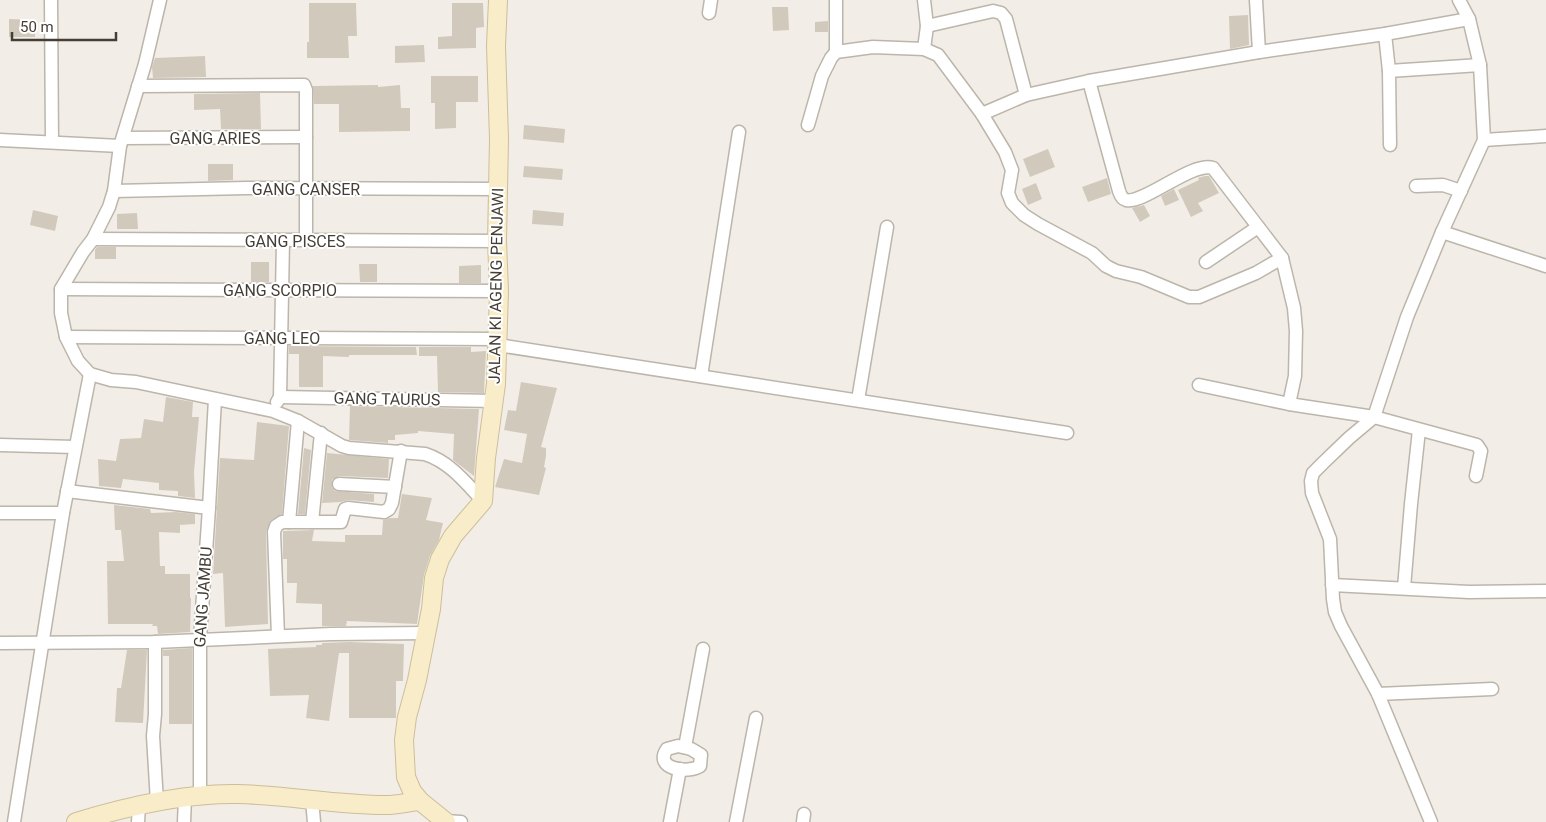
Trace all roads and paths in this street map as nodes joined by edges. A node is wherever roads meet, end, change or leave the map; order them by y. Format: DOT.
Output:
graph roads {
  1 [pos="51,0"];
  2 [pos="160,0"];
  3 [pos="498,0"];
  4 [pos="836,0"];
  5 [pos="924,0"];
  6 [pos="1256,0"];
  7 [pos="1460,0"];
  8 [pos="1469,19"];
  9 [pos="927,26"];
  10 [pos="1385,34"];
  11 [pos="924,49"];
  12 [pos="836,52"];
  13 [pos="1259,52"];
  14 [pos="1480,65"];
  15 [pos="1389,71"];
  16 [pos="1089,81"];
  17 [pos="138,86"];
  18 [pos="1026,95"];
  19 [pos="982,114"];
  20 [pos="808,125"];
  21 [pos="739,132"];
  22 [pos="1546,136"];
  23 [pos="306,138"];
  24 [pos="0,140"];
  25 [pos="1484,140"];
  26 [pos="52,142"];
  27 [pos="121,142"];
  28 [pos="1390,145"];
  29 [pos="1416,186"];
  30 [pos="306,189"];
  31 [pos="498,189"];
  32 [pos="114,191"];
  33 [pos="1461,191"];
  34 [pos="887,227"];
  35 [pos="1258,227"];
  36 [pos="1442,232"];
  37 [pos="93,239"];
  38 [pos="497,240"];
  39 [pos="283,241"];
  40 [pos="306,241"];
  41 [pos="1282,258"];
  42 [pos="1206,262"];
  43 [pos="1546,266"];
  44 [pos="61,289"];
  45 [pos="284,290"];
  46 [pos="499,291"];
  47 [pos="66,337"];
  48 [pos="280,338"];
  49 [pos="498,342"];
  50 [pos="90,374"];
  51 [pos="701,376"];
  52 [pos="1199,385"];
  53 [pos="280,397"];
  54 [pos="214,399"];
  55 [pos="858,400"];
  56 [pos="494,401"];
  57 [pos="1289,404"];
  58 [pos="273,411"];
  59 [pos="1374,417"];
  60 [pos="298,422"];
  61 [pos="1419,430"];
  62 [pos="321,433"];
  63 [pos="1068,433"];
  64 [pos="0,445"];
  65 [pos="75,447"];
  66 [pos="401,451"];
  67 [pos="1476,476"];
  68 [pos="339,484"];
  69 [pos="395,487"];
  70 [pos="67,491"];
  71 [pos="483,501"];
  72 [pos="209,508"];
  73 [pos="0,513"];
  74 [pos="63,513"];
  75 [pos="289,522"];
  76 [pos="312,522"];
  77 [pos="1332,585"];
  78 [pos="1404,588"];
  79 [pos="1546,591"];
  80 [pos="426,633"];
  81 [pos="278,636"];
  82 [pos="200,638"];
  83 [pos="41,642"];
  84 [pos="155,642"];
  85 [pos="0,646"];
  86 [pos="703,650"];
  87 [pos="1492,689"];
  88 [pos="1378,694"];
  89 [pos="756,718"];
  90 [pos="685,748"];
  91 [pos="680,769"];
  92 [pos="192,797"];
  93 [pos="312,800"];
  94 [pos="420,801"];
  95 [pos="157,802"];
  96 [pos="139,814"];
  97 [pos="14,822"];
  98 [pos="76,822"];
  99 [pos="184,822"];
  100 [pos="314,822"];
  101 [pos="451,822"];
  102 [pos="670,822"];
  103 [pos="736,822"];
  104 [pos="1431,822"];
  1 -- 26 [label="street"];
  2 -- 17 [label="street"];
  3 -- 31 [label="main road, JALAN KI AGENG PENJAWI"];
  4 -- 12 [label="street"];
  5 -- 9 [label="street"];
  6 -- 13 [label="street"];
  7 -- 8 [label="street"];
  8 -- 10 [label="street"];
  8 -- 14 [label="street"];
  9 -- 11 [label="street"];
  9 -- 18 [label="street"];
  10 -- 13 [label="street"];
  10 -- 15 [label="street"];
  11 -- 12 [label="street"];
  11 -- 19 [label="street"];
  12 -- 20 [label="street"];
  13 -- 16 [label="street"];
  14 -- 15 [label="street"];
  14 -- 25 [label="street"];
  15 -- 28 [label="street"];
  16 -- 18 [label="street"];
  16 -- 35 [label="street"];
  17 -- 23 [label="street"];
  17 -- 27 [label="street"];
  18 -- 19 [label="street"];
  19 -- 41 [label="street"];
  21 -- 51 [label="street"];
  22 -- 25 [label="street"];
  23 -- 27 [label="street, GANG ARIES"];
  23 -- 30 [label="street"];
  24 -- 26 [label="street, GANG ARIES"];
  25 -- 33 [label="street"];
  26 -- 27 [label="street, GANG ARIES"];
  27 -- 32 [label="street"];
  29 -- 33 [label="street"];
  30 -- 31 [label="street, GANG CANSER"];
  30 -- 32 [label="street, GANG CANSER"];
  30 -- 40 [label="street"];
  31 -- 38 [label="main road, JALAN KI AGENG PENJAWI"];
  32 -- 37 [label="street"];
  33 -- 36 [label="street"];
  34 -- 55 [label="street"];
  35 -- 41 [label="street"];
  35 -- 42 [label="street"];
  36 -- 43 [label="street"];
  36 -- 59 [label="street"];
  37 -- 39 [label="street, GANG PISCES"];
  37 -- 44 [label="street"];
  38 -- 40 [label="street, GANG PISCES"];
  38 -- 46 [label="main road, JALAN KI AGENG PENJAWI"];
  39 -- 40 [label="street, GANG PISCES"];
  39 -- 45 [label="street"];
  41 -- 57 [label="street"];
  44 -- 45 [label="street, GANG SCORPIO"];
  44 -- 47 [label="street"];
  45 -- 46 [label="street, GANG SCORPIO"];
  45 -- 48 [label="street"];
  46 -- 49 [label="main road, JALAN KI AGENG PENJAWI"];
  47 -- 48 [label="street, GANG LEO"];
  47 -- 50 [label="street"];
  48 -- 49 [label="street, GANG LEO"];
  48 -- 53 [label="street"];
  49 -- 51 [label="street, GANG LEO"];
  49 -- 56 [label="main road, JALAN KI AGENG PENJAWI"];
  50 -- 54 [label="street"];
  50 -- 65 [label="street"];
  51 -- 55 [label="street, GANG LEO"];
  52 -- 57 [label="street"];
  53 -- 56 [label="street, GANG TAURUS"];
  53 -- 58 [label="street"];
  54 -- 58 [label="street"];
  54 -- 72 [label="street, GANG JAMBU"];
  55 -- 63 [label="street, GANG LEO"];
  56 -- 71 [label="main road, JALAN KI AGENG PENJAWI"];
  57 -- 59 [label="street"];
  58 -- 60 [label="street"];
  59 -- 61 [label="street"];
  59 -- 77 [label="street"];
  60 -- 62 [label="street"];
  60 -- 75 [label="street"];
  61 -- 67 [label="street"];
  61 -- 78 [label="street"];
  62 -- 66 [label="street"];
  62 -- 76 [label="street"];
  64 -- 65 [label="street"];
  65 -- 70 [label="street"];
  66 -- 69 [label="street"];
  66 -- 71 [label="street"];
  68 -- 69 [label="street"];
  69 -- 76 [label="street"];
  70 -- 72 [label="street"];
  70 -- 74 [label="street"];
  71 -- 80 [label="main road"];
  72 -- 82 [label="street, GANG JAMBU"];
  73 -- 74 [label="street"];
  74 -- 83 [label="street"];
  75 -- 76 [label="street"];
  75 -- 81 [label="street"];
  77 -- 78 [label="street"];
  77 -- 88 [label="street"];
  78 -- 79 [label="street"];
  80 -- 81 [label="street"];
  80 -- 94 [label="main road"];
  81 -- 82 [label="street"];
  82 -- 84 [label="street"];
  82 -- 92 [label="street, GANG JAMBU"];
  83 -- 84 [label="street"];
  83 -- 85 [label="street"];
  83 -- 97 [label="street"];
  84 -- 95 [label="street"];
  86 -- 90 [label="street"];
  87 -- 88 [label="street"];
  88 -- 104 [label="street"];
  89 -- 103 [label="street"];
  90 -- 91 [label="street"];
  90 -- 91 [label="street"];
  91 -- 102 [label="street"];
  92 -- 93 [label="main road"];
  92 -- 95 [label="main road"];
  92 -- 99 [label="street, GANG JAMBU"];
  93 -- 94 [label="main road"];
  93 -- 100 [label="street"];
  94 -- 101 [label="main road"];
  95 -- 96 [label="main road"];
  96 -- 98 [label="main road"];
}
